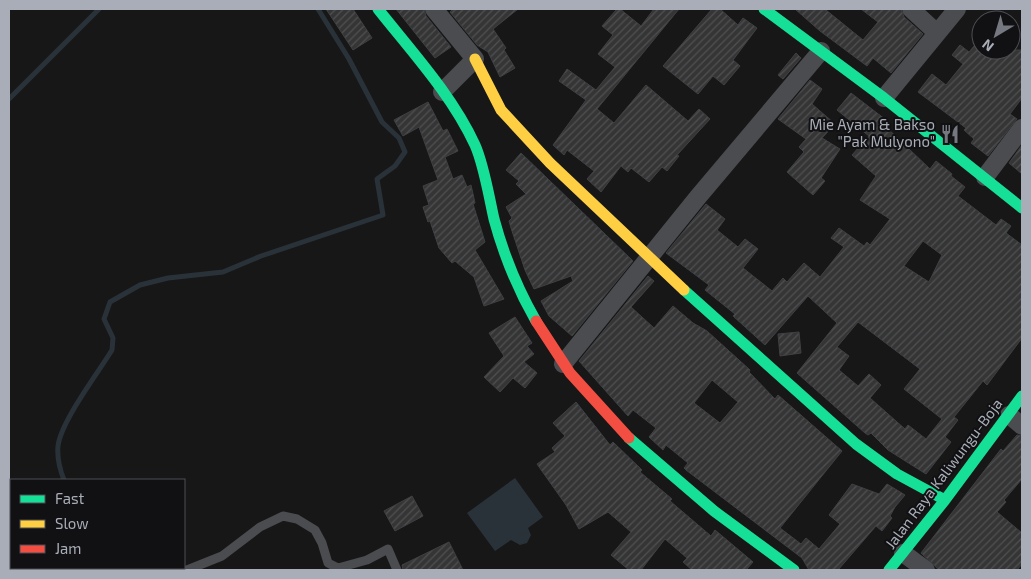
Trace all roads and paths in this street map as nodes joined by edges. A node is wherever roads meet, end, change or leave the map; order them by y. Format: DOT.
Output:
graph roads {
  1 [pos="378,9"];
  2 [pos="764,9"];
  3 [pos="911,9"];
  4 [pos="957,9"];
  5 [pos="441,11"];
  6 [pos="937,33"];
  7 [pos="821,51"];
  8 [pos="475,59"];
  9 [pos="442,92"];
  10 [pos="884,98"];
  11 [pos="1022,128"];
  12 [pos="985,177"];
  13 [pos="1022,208"];
  14 [pos="651,257"];
  15 [pos="562,364"];
  16 [pos="1022,396"];
  17 [pos="1015,420"];
  18 [pos="945,500"];
  19 [pos="903,553"];
  20 [pos="187,570"];
  21 [pos="397,570"];
  22 [pos="794,570"];
  23 [pos="889,570"];
  24 [pos="926,570"];
  1 -- 9 [label="street"];
  2 -- 7 [label="street"];
  3 -- 6 [label="street"];
  4 -- 6 [label="street"];
  5 -- 8 [label="street"];
  6 -- 10 [label="street"];
  7 -- 10 [label="street"];
  7 -- 14 [label="street"];
  8 -- 9 [label="street"];
  8 -- 14 [label="street"];
  9 -- 15 [label="street"];
  10 -- 12 [label="street"];
  11 -- 12 [label="street"];
  12 -- 13 [label="street"];
  14 -- 15 [label="street"];
  14 -- 18 [label="street"];
  15 -- 22 [label="street"];
  16 -- 17 [label="street, Jalan Raya Kaliwungu-Boja"];
  17 -- 18 [label="street, Jalan Raya Kaliwungu-Boja"];
  18 -- 19 [label="street, Jalan Raya Kaliwungu-Boja"];
  19 -- 23 [label="street, Jalan Raya Kaliwungu-Boja"];
  19 -- 24 [label="street"];
  20 -- 21 [label="lane"];
}
